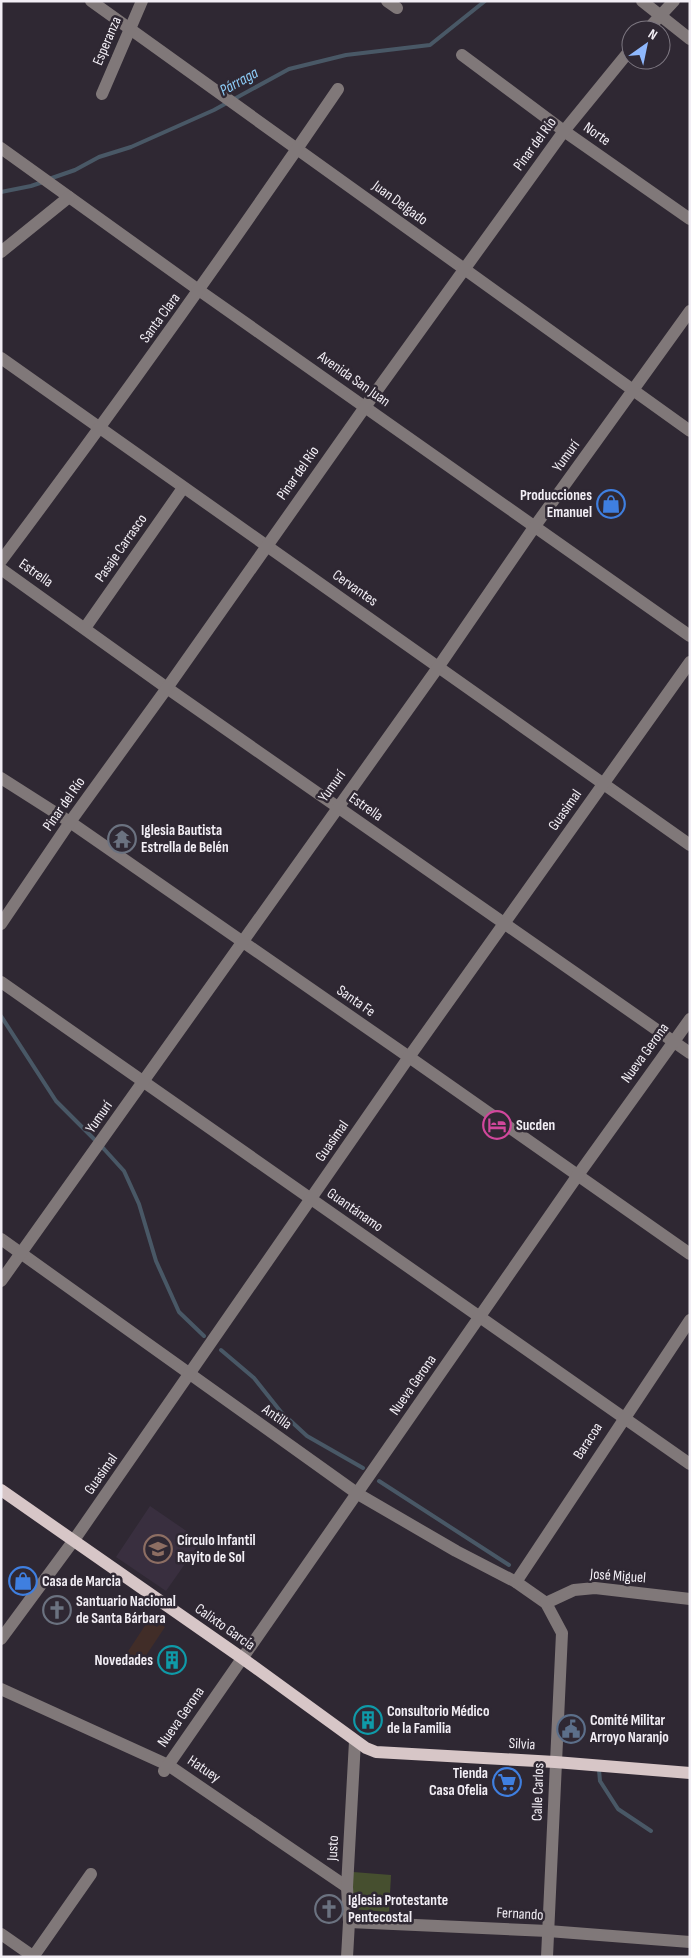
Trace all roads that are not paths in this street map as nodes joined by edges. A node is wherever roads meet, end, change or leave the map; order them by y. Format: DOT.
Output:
graph roads {
  1 [pos="91,1"];
  2 [pos="142,1"];
  3 [pos="642,1"];
  4 [pos="674,1"];
  5 [pos="659,15"];
  6 [pos="655,20"];
  7 [pos="130,29"];
  8 [pos="690,39"];
  9 [pos="462,54"];
  10 [pos="621,61"];
  11 [pos="338,89"];
  12 [pos="102,94"];
  13 [pos="564,131"];
  14 [pos="1,148"];
  15 [pos="297,149"];
  16 [pos="68,197"];
  17 [pos="690,219"];
  18 [pos="1,252"];
  19 [pos="464,269"];
  20 [pos="200,291"];
  21 [pos="690,311"];
  22 [pos="1,358"];
  23 [pos="633,390"];
  24 [pos="365,407"];
  25 [pos="101,428"];
  26 [pos="690,431"];
  27 [pos="183,488"];
  28 [pos="535,526"];
  29 [pos="266,546"];
  30 [pos="1,561"];
  31 [pos="1,569"];
  32 [pos="85,628"];
  33 [pos="690,636"];
  34 [pos="690,662"];
  35 [pos="439,666"];
  36 [pos="167,688"];
  37 [pos="1,778"];
  38 [pos="604,783"];
  39 [pos="337,807"];
  40 [pos="70,822"];
  41 [pos="690,845"];
  42 [pos="505,923"];
  43 [pos="1,924"];
  44 [pos="242,942"];
  45 [pos="1,982"];
  46 [pos="690,1019"];
  47 [pos="674,1042"];
  48 [pos="690,1053"];
  49 [pos="410,1057"];
  50 [pos="144,1082"];
  51 [pos="578,1175"];
  52 [pos="311,1200"];
  53 [pos="1,1239"];
  54 [pos="21,1252"];
  55 [pos="690,1254"];
  56 [pos="1,1280"];
  57 [pos="480,1318"];
  58 [pos="690,1320"];
  59 [pos="190,1374"];
  60 [pos="624,1418"];
  61 [pos="690,1464"];
  62 [pos="1,1490"];
  63 [pos="358,1494"];
  64 [pos="74,1540"];
  65 [pos="516,1582"];
  66 [pos="690,1599"];
  67 [pos="546,1603"];
  68 [pos="1,1639"];
  69 [pos="242,1658"];
  70 [pos="1,1689"];
  71 [pos="355,1741"];
  72 [pos="555,1762"];
  73 [pos="166,1768"];
  74 [pos="690,1773"];
  75 [pos="92,1874"];
  76 [pos="347,1887"];
  77 [pos="349,1922"];
  78 [pos="548,1931"];
  79 [pos="1,1934"];
  80 [pos="686,1941"];
  81 [pos="34,1957"];
  82 [pos="347,1957"];
  83 [pos="547,1957"];
  1 -- 7 [label="street, Juan Delgado"];
  2 -- 7 [label="street, Esperanza"];
  3 -- 5 [label="street"];
  4 -- 5 [label="street"];
  5 -- 6 [label="street"];
  5 -- 8 [label="street"];
  7 -- 12 [label="street, Esperanza"];
  7 -- 15 [label="street, Juan Delgado"];
  9 -- 13 [label="street, Norte"];
  10 -- 13 [label="street, Pinar del Río"];
  11 -- 15 [label="street, Santa Clara"];
  13 -- 17 [label="street, Norte"];
  13 -- 19 [label="street, Pinar del Río"];
  14 -- 16 [label="street, Avenida San Juan"];
  15 -- 19 [label="street, Juan Delgado"];
  15 -- 20 [label="street, Santa Clara"];
  16 -- 18 [label="street"];
  16 -- 20 [label="street, Avenida San Juan"];
  19 -- 23 [label="street, Juan Delgado"];
  19 -- 24 [label="street, Pinar del Río"];
  20 -- 24 [label="street, Avenida San Juan"];
  20 -- 25 [label="street, Santa Clara"];
  21 -- 23 [label="street, Yumurí"];
  22 -- 25 [label="street, Cervantes"];
  23 -- 26 [label="street, Juan Delgado"];
  23 -- 28 [label="street, Yumurí"];
  24 -- 28 [label="street, Avenida San Juan"];
  24 -- 29 [label="street, Pinar del Río"];
  25 -- 27 [label="street, Cervantes"];
  25 -- 30 [label="street, Santa Clara"];
  27 -- 29 [label="street, Cervantes"];
  27 -- 32 [label="street, Pasaje Carrasco"];
  28 -- 33 [label="street, Avenida San Juan"];
  28 -- 35 [label="street, Yumurí"];
  29 -- 35 [label="street, Cervantes"];
  29 -- 36 [label="street, Pinar del Río"];
  31 -- 32 [label="street, Estrella"];
  32 -- 36 [label="street, Estrella"];
  34 -- 38 [label="street, Guasimal"];
  35 -- 38 [label="street, Cervantes"];
  35 -- 39 [label="street, Yumurí"];
  36 -- 39 [label="street, Estrella"];
  36 -- 40 [label="street, Pinar del Río"];
  37 -- 40 [label="street, Santa Fe"];
  38 -- 41 [label="street, Cervantes"];
  38 -- 42 [label="street, Guasimal"];
  39 -- 42 [label="street, Estrella"];
  39 -- 44 [label="street, Yumurí"];
  40 -- 43 [label="street, Pinar del Río"];
  40 -- 44 [label="street, Santa Fe"];
  42 -- 47 [label="street, Estrella"];
  42 -- 49 [label="street, Guasimal"];
  44 -- 49 [label="street, Santa Fe"];
  44 -- 50 [label="street, Yumurí"];
  45 -- 50 [label="street, Guantánamo"];
  46 -- 47 [label="street, Nueva Gerona"];
  47 -- 48 [label="street, Estrella"];
  47 -- 51 [label="street, Nueva Gerona"];
  49 -- 51 [label="street, Santa Fe"];
  49 -- 52 [label="street, Guasimal"];
  50 -- 52 [label="street, Guantánamo"];
  50 -- 54 [label="street, Yumurí"];
  51 -- 55 [label="street, Santa Fe"];
  51 -- 57 [label="street, Nueva Gerona"];
  52 -- 57 [label="street, Guantánamo"];
  52 -- 59 [label="street, Guasimal"];
  53 -- 54 [label="street, Antilla"];
  54 -- 56 [label="street, Yumurí"];
  54 -- 59 [label="street, Antilla"];
  57 -- 60 [label="street, Guantánamo"];
  57 -- 63 [label="street, Nueva Gerona"];
  58 -- 60 [label="street, Baracoa"];
  59 -- 63 [label="street, Antilla"];
  59 -- 64 [label="street, Guasimal"];
  60 -- 61 [label="street, Guantánamo"];
  60 -- 65 [label="street, Baracoa"];
  62 -- 64 [label="main road, Calixto García"];
  63 -- 65 [label="street, Antilla"];
  63 -- 69 [label="street, Nueva Gerona"];
  64 -- 68 [label="street, Guasimal"];
  64 -- 69 [label="main road, Calixto García"];
  65 -- 67 [label="street, Antilla"];
  66 -- 67 [label="street, José Miguel"];
  67 -- 72 [label="street, Calle Carlos"];
  69 -- 71 [label="main road, Calixto García"];
  69 -- 73 [label="street, Nueva Gerona"];
  70 -- 73 [label="street, Hatuey"];
  71 -- 72 [label="main road, Silvia"];
  71 -- 76 [label="street, Justo"];
  72 -- 74 [label="main road, Silvia"];
  72 -- 78 [label="street, Calle Carlos"];
  73 -- 76 [label="street, Hatuey"];
  75 -- 81 [label="street"];
  76 -- 77 [label="street, Justo"];
  77 -- 78 [label="street, Fernando"];
  77 -- 82 [label="street, Justo"];
  78 -- 80 [label="street, Fernando"];
  78 -- 83 [label="street, Calle Carlos"];
  79 -- 81 [label="street"];
}
